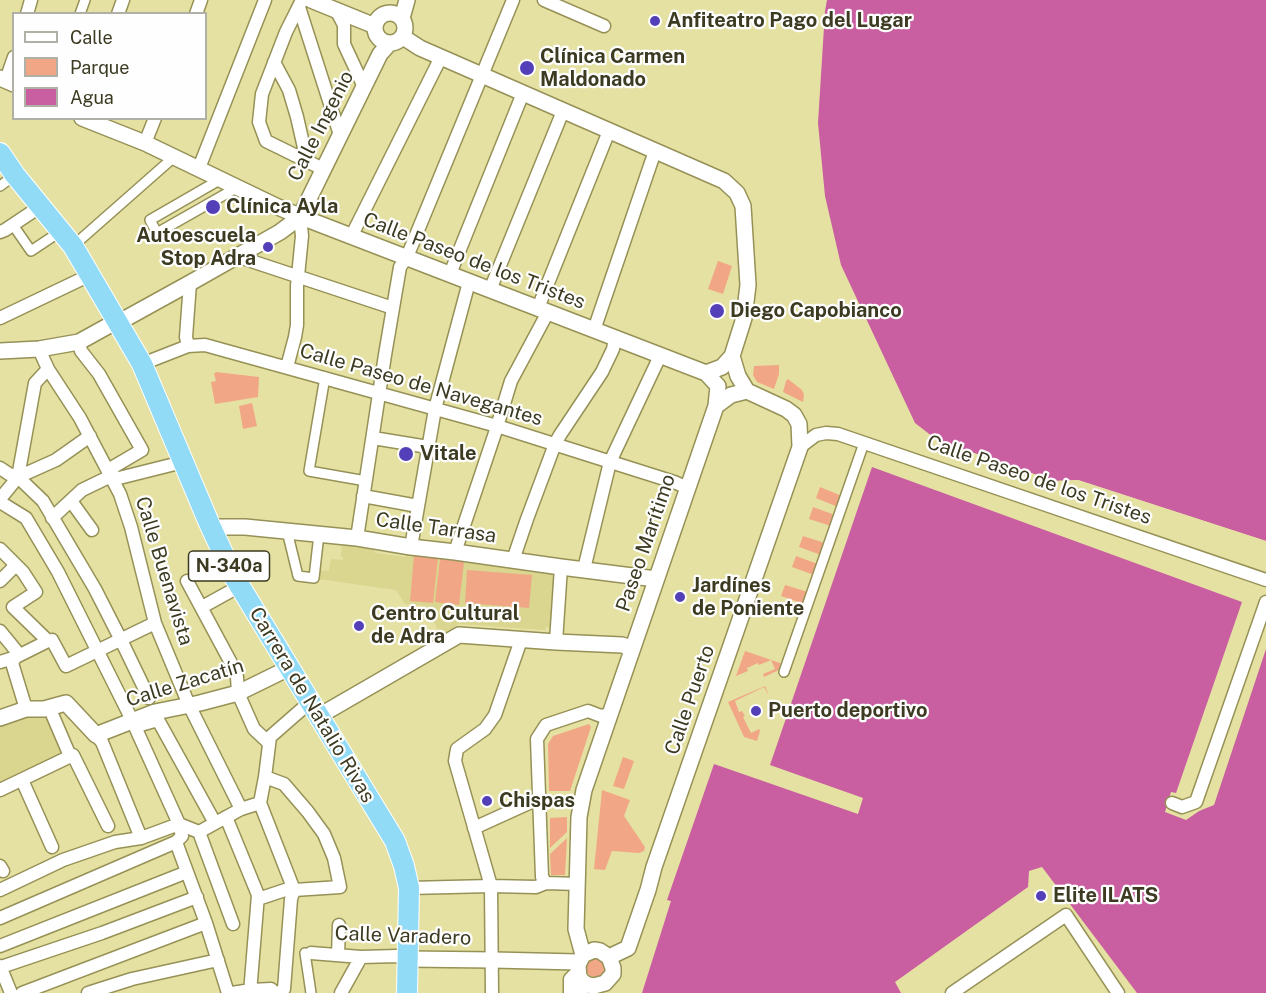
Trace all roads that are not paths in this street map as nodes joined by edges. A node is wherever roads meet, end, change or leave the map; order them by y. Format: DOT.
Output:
graph roads {
  1 [pos="266,0"];
  2 [pos="406,0"];
  3 [pos="513,0"];
  4 [pos="544,0"];
  5 [pos="304,2"];
  6 [pos="336,10"];
  7 [pos="398,16"];
  8 [pos="604,26"];
  9 [pos="385,40"];
  10 [pos="441,57"];
  11 [pos="274,62"];
  12 [pos="12,63"];
  13 [pos="482,75"];
  14 [pos="6,81"];
  15 [pos="364,87"];
  16 [pos="523,93"];
  17 [pos="563,111"];
  18 [pos="87,120"];
  19 [pos="154,120"];
  20 [pos="609,131"];
  21 [pos="340,135"];
  22 [pos="145,143"];
  23 [pos="656,151"];
  24 [pos="0,153"];
  25 [pos="174,157"];
  26 [pos="307,161"];
  27 [pos="199,168"];
  28 [pos="323,169"];
  29 [pos="221,179"];
  30 [pos="8,181"];
  31 [pos="238,188"];
  32 [pos="40,206"];
  33 [pos="300,217"];
  34 [pos="13,225"];
  35 [pos="0,232"];
  36 [pos="351,237"];
  37 [pos="67,238"];
  38 [pos="236,256"];
  39 [pos="407,257"];
  40 [pos="450,274"];
  41 [pos="90,275"];
  42 [pos="298,277"];
  43 [pos="469,282"];
  44 [pos="190,283"];
  45 [pos="490,290"];
  46 [pos="393,308"];
  47 [pos="543,310"];
  48 [pos="0,318"];
  49 [pos="117,321"];
  50 [pos="594,330"];
  51 [pos="615,338"];
  52 [pos="79,342"];
  53 [pos="188,346"];
  54 [pos="39,349"];
  55 [pos="0,351"];
  56 [pos="660,356"];
  57 [pos="732,356"];
  58 [pos="142,364"];
  59 [pos="287,367"];
  60 [pos="48,369"];
  61 [pos="706,373"];
  62 [pos="325,377"];
  63 [pos="718,386"];
  64 [pos="747,392"];
  65 [pos="380,393"];
  66 [pos="716,406"];
  67 [pos="435,409"];
  68 [pos="497,426"];
  69 [pos="90,436"];
  70 [pos="373,438"];
  71 [pos="864,443"];
  72 [pos="555,444"];
  73 [pos="428,447"];
  74 [pos="800,447"];
  75 [pos="183,462"];
  76 [pos="610,462"];
  77 [pos="0,468"];
  78 [pos="110,473"];
  79 [pos="18,477"];
  80 [pos="366,481"];
  81 [pos="688,488"];
  82 [pos="363,496"];
  83 [pos="0,501"];
  84 [pos="70,501"];
  85 [pos="418,506"];
  86 [pos="52,518"];
  87 [pos="211,527"];
  88 [pos="92,530"];
  89 [pos="287,531"];
  90 [pos="319,534"];
  91 [pos="357,538"];
  92 [pos="411,547"];
  93 [pos="0,549"];
  94 [pos="455,552"];
  95 [pos="513,560"];
  96 [pos="16,565"];
  97 [pos="561,567"];
  98 [pos="584,569"];
  99 [pos="656,579"];
  100 [pos="1266,580"];
  101 [pos="0,581"];
  102 [pos="187,581"];
  103 [pos="240,586"];
  104 [pos="1266,602"];
  105 [pos="202,608"];
  106 [pos="155,623"];
  107 [pos="0,631"];
  108 [pos="121,640"];
  109 [pos="521,640"];
  110 [pos="48,641"];
  111 [pos="556,642"];
  112 [pos="632,648"];
  113 [pos="98,651"];
  114 [pos="16,657"];
  115 [pos="0,662"];
  116 [pos="289,668"];
  117 [pos="784,672"];
  118 [pos="238,693"];
  119 [pos="149,698"];
  120 [pos="189,705"];
  121 [pos="49,707"];
  122 [pos="26,709"];
  123 [pos="314,709"];
  124 [pos="609,714"];
  125 [pos="0,718"];
  126 [pos="133,723"];
  127 [pos="96,735"];
  128 [pos="269,743"];
  129 [pos="72,755"];
  130 [pos="265,777"];
  131 [pos="21,780"];
  132 [pos="0,790"];
  133 [pos="540,798"];
  134 [pos="260,803"];
  135 [pos="1172,803"];
  136 [pos="241,809"];
  137 [pos="220,820"];
  138 [pos="179,824"];
  139 [pos="108,826"];
  140 [pos="474,828"];
  141 [pos="199,831"];
  142 [pos="141,838"];
  143 [pos="176,842"];
  144 [pos="52,847"];
  145 [pos="187,872"];
  146 [pos="546,883"];
  147 [pos="578,884"];
  148 [pos="491,886"];
  149 [pos="409,888"];
  150 [pos="0,890"];
  151 [pos="294,890"];
  152 [pos="197,897"];
  153 [pos="258,899"];
  154 [pos="0,918"];
  155 [pos="206,923"];
  156 [pos="233,924"];
  157 [pos="339,926"];
  158 [pos="0,946"];
  159 [pos="308,953"];
  160 [pos="338,956"];
  161 [pos="362,957"];
  162 [pos="609,957"];
  163 [pos="408,959"];
  164 [pos="218,960"];
  165 [pos="493,960"];
  166 [pos="580,966"];
  167 [pos="0,967"];
  168 [pos="605,988"];
  169 [pos="251,991"];
  170 [pos="275,992"];
  171 [pos="11,993"];
  172 [pos="22,993"];
  173 [pos="88,993"];
  174 [pos="230,993"];
  175 [pos="311,993"];
  176 [pos="341,993"];
  177 [pos="407,993"];
  178 [pos="492,993"];
  179 [pos="570,993"];
  180 [pos="580,993"];
  181 [pos="952,993"];
  182 [pos="1118,993"];
  1 -- 27 [label="street"];
  2 -- 7 [label="street"];
  3 -- 13 [label="street"];
  4 -- 8 [label="street"];
  5 -- 6 [label="street"];
  5 -- 11 [label="street"];
  5 -- 21 [label="street"];
  6 -- 9 [label="street"];
  6 -- 15 [label="street"];
  7 -- 9 [label="street"];
  7 -- 9 [label="street"];
  9 -- 10 [label="street"];
  9 -- 15 [label="street, Calle Ingenio"];
  10 -- 13 [label="street"];
  10 -- 36 [label="street"];
  11 -- 26 [label="street"];
  11 -- 26 [label="street"];
  12 -- 14 [label="street"];
  13 -- 16 [label="street"];
  13 -- 39 [label="street"];
  15 -- 21 [label="street, Calle Ingenio"];
  16 -- 17 [label="street"];
  16 -- 40 [label="street"];
  17 -- 20 [label="street"];
  17 -- 45 [label="street"];
  18 -- 22 [label="street, Calle Paseo de los Tristes"];
  19 -- 22 [label="street"];
  20 -- 23 [label="street"];
  20 -- 47 [label="street"];
  21 -- 28 [label="street, Calle Ingenio"];
  22 -- 25 [label="street, Calle Paseo de los Tristes"];
  23 -- 50 [label="street"];
  23 -- 57 [label="street"];
  24 -- 30 [label="highway, Carrera de Natalio Rivas / N-340a"];
  25 -- 27 [label="street, Calle Paseo de los Tristes"];
  25 -- 37 [label="street"];
  26 -- 28 [label="street"];
  27 -- 29 [label="street, Calle Paseo de los Tristes"];
  28 -- 33 [label="street, Calle Ingenio"];
  29 -- 31 [label="street, Calle Paseo de los Tristes"];
  29 -- 31 [label="street"];
  30 -- 32 [label="highway, Carrera de Natalio Rivas / N-340a"];
  31 -- 33 [label="street, Calle Paseo de los Tristes"];
  32 -- 34 [label="street"];
  32 -- 37 [label="highway, Carrera de Natalio Rivas / N-340a"];
  33 -- 36 [label="street, Calle Paseo de los Tristes"];
  33 -- 38 [label="street"];
  33 -- 42 [label="street"];
  34 -- 35 [label="street"];
  34 -- 37 [label="street"];
  36 -- 39 [label="street, Calle Paseo de los Tristes"];
  37 -- 41 [label="highway, Carrera de Natalio Rivas / N-340a"];
  38 -- 42 [label="street"];
  38 -- 44 [label="street"];
  39 -- 40 [label="street, Calle Paseo de los Tristes"];
  39 -- 46 [label="street"];
  40 -- 43 [label="street, Calle Paseo de los Tristes"];
  41 -- 48 [label="street"];
  41 -- 49 [label="highway, Carrera de Natalio Rivas / N-340a"];
  42 -- 46 [label="street"];
  42 -- 59 [label="street"];
  43 -- 45 [label="street, Calle Paseo de los Tristes"];
  43 -- 67 [label="street"];
  44 -- 49 [label="street"];
  44 -- 53 [label="street"];
  45 -- 47 [label="street, Calle Paseo de los Tristes"];
  46 -- 65 [label="street"];
  47 -- 50 [label="street, Calle Paseo de los Tristes"];
  47 -- 68 [label="street"];
  49 -- 52 [label="street"];
  49 -- 58 [label="highway, Carrera de Natalio Rivas / N-340a"];
  50 -- 51 [label="street, Calle Paseo de los Tristes"];
  51 -- 56 [label="street, Calle Paseo de los Tristes"];
  51 -- 72 [label="street"];
  52 -- 54 [label="street"];
  52 -- 78 [label="street"];
  53 -- 58 [label="street, Calle Paseo de Navegantes"];
  53 -- 59 [label="street, Calle Paseo de Navegantes"];
  54 -- 55 [label="street"];
  54 -- 60 [label="street, Calle Buenavista"];
  56 -- 61 [label="street, Calle Paseo de los Tristes"];
  56 -- 76 [label="street"];
  57 -- 61 [label="street"];
  57 -- 64 [label="street"];
  58 -- 75 [label="highway, Carrera de Natalio Rivas / N-340a"];
  59 -- 62 [label="street, Calle Paseo de Navegantes"];
  60 -- 69 [label="street, Calle Buenavista"];
  60 -- 79 [label="street"];
  61 -- 63 [label="street, Calle Paseo de los Tristes"];
  62 -- 65 [label="street, Calle Paseo de Navegantes"];
  62 -- 80 [label="street"];
  63 -- 66 [label="street, Paseo Marítimo"];
  64 -- 66 [label="street"];
  64 -- 74 [label="street"];
  65 -- 67 [label="street, Calle Paseo de Navegantes"];
  65 -- 70 [label="street"];
  66 -- 81 [label="street, Paseo Marítimo"];
  67 -- 68 [label="street, Calle Paseo de Navegantes"];
  67 -- 73 [label="street"];
  68 -- 72 [label="street, Calle Paseo de Navegantes"];
  68 -- 94 [label="street"];
  69 -- 78 [label="street, Calle Buenavista"];
  69 -- 79 [label="street"];
  70 -- 73 [label="street"];
  70 -- 80 [label="street"];
  71 -- 74 [label="street, Calle Paseo de los Tristes"];
  71 -- 100 [label="street, Calle Paseo de los Tristes"];
  71 -- 117 [label="street"];
  72 -- 76 [label="street, Calle Paseo de Navegantes"];
  72 -- 95 [label="street"];
  73 -- 85 [label="street"];
  74 -- 162 [label="street, Calle Puerto"];
  75 -- 78 [label="street"];
  75 -- 87 [label="highway, Carrera de Natalio Rivas / N-340a"];
  76 -- 81 [label="street, Calle Paseo de Navegantes"];
  76 -- 98 [label="street"];
  77 -- 79 [label="street"];
  78 -- 84 [label="street"];
  78 -- 106 [label="street, Calle Buenavista"];
  79 -- 83 [label="street"];
  79 -- 86 [label="street"];
  80 -- 82 [label="street"];
  81 -- 99 [label="street, Paseo Marítimo"];
  82 -- 85 [label="street"];
  82 -- 91 [label="street"];
  83 -- 113 [label="street"];
  84 -- 86 [label="street"];
  84 -- 88 [label="street"];
  85 -- 92 [label="street"];
  86 -- 108 [label="street"];
  87 -- 89 [label="street, Calle Tarrasa"];
  87 -- 103 [label="highway, Carrera de Natalio Rivas / N-340a"];
  89 -- 90 [label="street, Calle Tarrasa"];
  89 -- 90 [label="street"];
  90 -- 91 [label="street, Calle Tarrasa"];
  91 -- 92 [label="street, Calle Tarrasa"];
  92 -- 94 [label="street, Calle Tarrasa"];
  93 -- 96 [label="street"];
  94 -- 95 [label="street, Calle Tarrasa"];
  95 -- 97 [label="street, Calle Tarrasa"];
  96 -- 101 [label="street"];
  96 -- 110 [label="street"];
  97 -- 98 [label="street, Calle Tarrasa"];
  97 -- 111 [label="street"];
  98 -- 99 [label="street, Calle Tarrasa"];
  99 -- 112 [label="street, Paseo Marítimo"];
  102 -- 105 [label="street"];
  103 -- 105 [label="street"];
  103 -- 116 [label="highway, Carrera de Natalio Rivas / N-340a"];
  104 -- 135 [label="street"];
  105 -- 118 [label="street"];
  106 -- 108 [label="street"];
  106 -- 120 [label="street, Calle Buenavista"];
  107 -- 114 [label="street"];
  108 -- 113 [label="street"];
  108 -- 119 [label="street"];
  109 -- 111 [label="street"];
  109 -- 123 [label="street"];
  109 -- 140 [label="street"];
  110 -- 113 [label="street"];
  110 -- 114 [label="street"];
  111 -- 112 [label="street"];
  112 -- 124 [label="street, Paseo Marítimo"];
  113 -- 126 [label="street"];
  114 -- 115 [label="street"];
  114 -- 122 [label="street"];
  116 -- 118 [label="street, Calle Zacatín"];
  116 -- 123 [label="highway, Carrera de Natalio Rivas / N-340a"];
  118 -- 120 [label="street, Calle Zacatín"];
  118 -- 128 [label="street"];
  120 -- 126 [label="street, Calle Zacatín"];
  120 -- 136 [label="street, Calle Buenavista"];
  121 -- 122 [label="street"];
  121 -- 127 [label="street"];
  121 -- 129 [label="street"];
  122 -- 125 [label="street"];
  123 -- 128 [label="street"];
  123 -- 149 [label="highway, Carrera de Natalio Rivas / N-340a"];
  124 -- 133 [label="street"];
  124 -- 147 [label="street, Paseo Marítimo"];
  126 -- 127 [label="street, Calle Zacatín"];
  126 -- 137 [label="street"];
  126 -- 138 [label="street"];
  127 -- 142 [label="street"];
  128 -- 130 [label="street"];
  129 -- 131 [label="street"];
  129 -- 139 [label="street"];
  130 -- 134 [label="street"];
  130 -- 151 [label="street"];
  131 -- 132 [label="street"];
  131 -- 144 [label="street"];
  133 -- 140 [label="street"];
  133 -- 146 [label="street"];
  134 -- 136 [label="street"];
  134 -- 151 [label="street"];
  136 -- 137 [label="street"];
  137 -- 141 [label="street"];
  137 -- 153 [label="street"];
  138 -- 141 [label="street"];
  138 -- 142 [label="street"];
  138 -- 143 [label="street"];
  140 -- 148 [label="street"];
  141 -- 156 [label="street"];
  142 -- 150 [label="street"];
  143 -- 145 [label="street"];
  143 -- 154 [label="street"];
  145 -- 152 [label="street"];
  145 -- 158 [label="street"];
  146 -- 147 [label="street"];
  146 -- 148 [label="street"];
  147 -- 166 [label="street, Paseo Marítimo"];
  148 -- 149 [label="street"];
  148 -- 165 [label="street"];
  149 -- 163 [label="highway, Carrera de Natalio Rivas / N-340a"];
  151 -- 153 [label="street"];
  151 -- 170 [label="street"];
  152 -- 155 [label="street"];
  152 -- 167 [label="street"];
  153 -- 169 [label="street"];
  155 -- 164 [label="street"];
  155 -- 172 [label="street"];
  157 -- 160 [label="street"];
  159 -- 160 [label="street, Calle Varadero"];
  159 -- 175 [label="street"];
  160 -- 161 [label="street, Calle Varadero"];
  161 -- 163 [label="street, Calle Varadero"];
  161 -- 176 [label="street"];
  162 -- 166 [label="street"];
  162 -- 168 [label="street"];
  163 -- 165 [label="street, Calle Varadero"];
  163 -- 177 [label="highway, Carrera de Natalio Rivas / N-340a"];
  164 -- 173 [label="street"];
  164 -- 174 [label="street"];
  165 -- 166 [label="street, Calle Varadero"];
  165 -- 178 [label="street"];
  166 -- 168 [label="street"];
  166 -- 179 [label="street"];
  166 -- 180 [label="street, Paseo Marítimo"];
  167 -- 171 [label="street"];
  169 -- 170 [label="street"];
  169 -- 174 [label="street"];
  181 -- 182 [label="street"];
}
